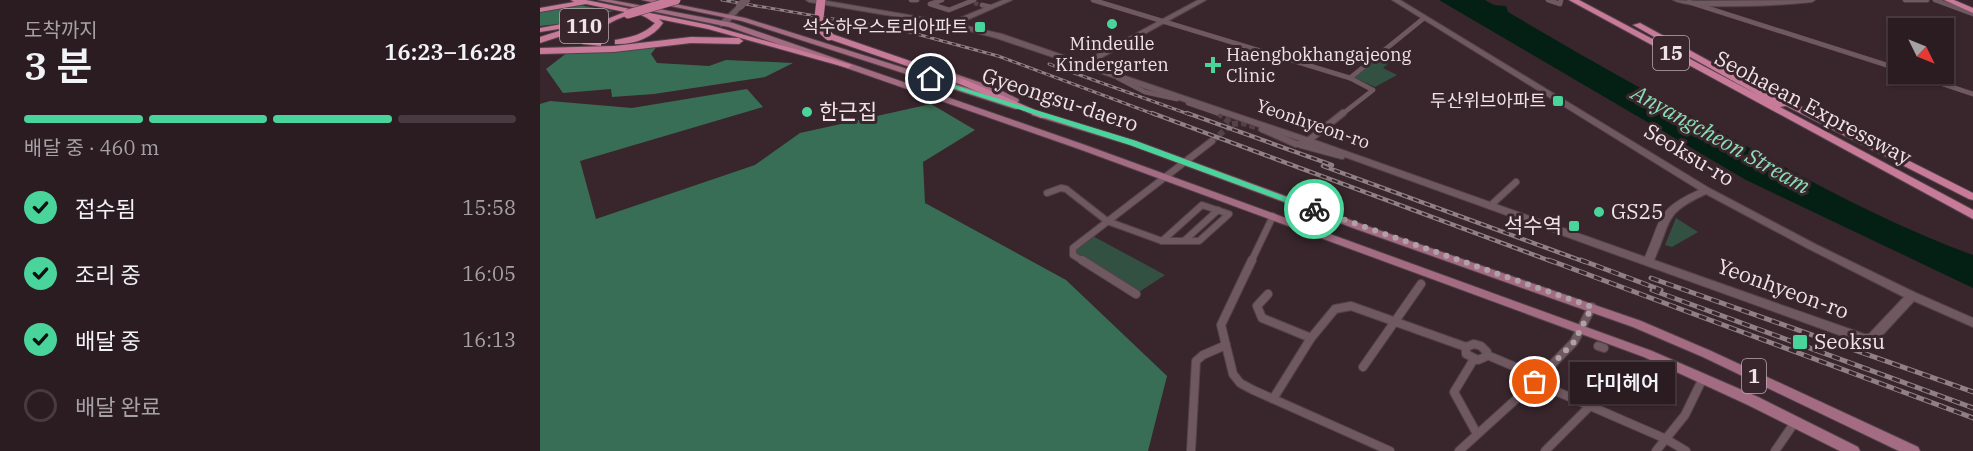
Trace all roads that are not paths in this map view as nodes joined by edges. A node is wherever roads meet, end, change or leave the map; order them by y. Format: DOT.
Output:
graph roads {
  1 [pos="575,0"];
  2 [pos="645,0"];
  3 [pos="661,0"];
  4 [pos="676,0"];
  5 [pos="746,0"];
  6 [pos="809,0"];
  7 [pos="911,0"];
  8 [pos="917,0"];
  9 [pos="942,0"];
  10 [pos="1009,0"];
  11 [pos="1093,0"];
  12 [pos="1203,0"];
  13 [pos="1395,0"];
  14 [pos="1548,0"];
  15 [pos="1573,0"];
  16 [pos="1587,0"];
  17 [pos="1676,0"];
  18 [pos="1812,0"];
  19 [pos="1905,0"];
  20 [pos="1927,0"];
  21 [pos="1935,0"];
  22 [pos="1947,0"];
  23 [pos="1962,0"];
  24 [pos="821,1"];
  25 [pos="973,1"];
  26 [pos="599,2"];
  27 [pos="1561,2"];
  28 [pos="1689,2"];
  29 [pos="981,5"];
  30 [pos="1973,5"];
  31 [pos="991,7"];
  32 [pos="540,10"];
  33 [pos="1973,12"];
  34 [pos="623,13"];
  35 [pos="645,15"];
  36 [pos="730,16"];
  37 [pos="1424,18"];
  38 [pos="1164,21"];
  39 [pos="723,24"];
  40 [pos="951,24"];
  41 [pos="540,30"];
  42 [pos="540,37"];
  43 [pos="791,50"];
  44 [pos="540,51"];
  45 [pos="848,65"];
  46 [pos="1083,65"];
  47 [pos="1888,65"];
  48 [pos="1730,75"];
  49 [pos="1350,78"];
  50 [pos="1943,84"];
  51 [pos="1142,87"];
  52 [pos="1973,94"];
  53 [pos="1217,113"];
  54 [pos="1044,116"];
  55 [pos="1262,129"];
  56 [pos="1212,141"];
  57 [pos="1833,141"];
  58 [pos="1305,143"];
  59 [pos="1184,161"];
  60 [pos="1910,164"];
  61 [pos="1164,176"];
  62 [pos="1516,182"];
  63 [pos="1706,190"];
  64 [pos="1973,190"];
  65 [pos="1047,193"];
  66 [pos="1973,197"];
  67 [pos="1490,206"];
  68 [pos="1973,208"];
  69 [pos="1973,215"];
  70 [pos="1273,216"];
  71 [pos="1107,220"];
  72 [pos="1973,224"];
  73 [pos="1162,241"];
  74 [pos="1648,261"];
  75 [pos="1421,284"];
  76 [pos="1136,294"];
  77 [pos="1268,294"];
  78 [pos="1912,296"];
  79 [pos="1592,307"];
  80 [pos="1395,322"];
  81 [pos="1973,323"];
  82 [pos="1580,329"];
  83 [pos="1311,338"];
  84 [pos="1226,345"];
  85 [pos="1466,347"];
  86 [pos="1487,355"];
  87 [pos="1474,359"];
  88 [pos="1363,367"];
  89 [pos="1702,378"];
  90 [pos="1537,380"];
  91 [pos="1273,399"];
  92 [pos="1590,406"];
  93 [pos="1795,422"];
  94 [pos="1477,434"];
  95 [pos="1666,439"];
  96 [pos="1191,451"];
  97 [pos="1390,451"];
  98 [pos="1459,451"];
  99 [pos="1545,451"];
  100 [pos="1656,451"];
  101 [pos="1686,451"];
  102 [pos="1774,451"];
  103 [pos="1853,451"];
  104 [pos="1913,451"];
  1 -- 26 [label="highway"];
  2 -- 36 [label="main road, Gyeongsu-daero / 1"];
  3 -- 34 [label="highway, 110, bridge"];
  4 -- 34 [label="highway, 110, bridge"];
  5 -- 36 [label="street, bridge"];
  6 -- 24 [label="street, Yeonhyeon-ro"];
  7 -- 8 [label="street"];
  9 -- 25 [label="street"];
  10 -- 31 [label="street"];
  11 -- 38 [label="street"];
  12 -- 38 [label="street"];
  13 -- 37 [label="street, Seoksu-ro"];
  14 -- 27 [label="street"];
  15 -- 57 [label="highway, Seohaean Expressway / 15"];
  16 -- 48 [label="highway, Seohaean Expressway / 15"];
  17 -- 28 [label="street"];
  18 -- 28 [label="street"];
  19 -- 20 [label="street"];
  21 -- 33 [label="street"];
  22 -- 33 [label="highway"];
  23 -- 30 [label="highway"];
  24 -- 40 [label="street, Yeonhyeon-ro"];
  24 -- 54 [label="highway, bridge"];
  26 -- 32 [label="highway"];
  26 -- 35 [label="highway"];
  26 -- 39 [label="main road, Gyeongsu-daero"];
  28 -- 47 [label="street"];
  29 -- 31 [label="street"];
  31 -- 40 [label="street"];
  34 -- 35 [label="highway"];
  34 -- 41 [label="highway"];
  34 -- 42 [label="highway, 110"];
  35 -- 43 [label="highway"];
  36 -- 39 [label="street"];
  36 -- 54 [label="main road, Gyeongsu-daero / 1"];
  37 -- 49 [label="street"];
  37 -- 63 [label="street, Seoksu-ro"];
  38 -- 46 [label="street"];
  38 -- 49 [label="street"];
  39 -- 45 [label="main road, Gyeongsu-daero"];
  40 -- 46 [label="street, Yeonhyeon-ro"];
  43 -- 44 [label="highway"];
  43 -- 45 [label="highway"];
  45 -- 61 [label="main road, Gyeongsu-daero"];
  46 -- 51 [label="street, Yeonhyeon-ro"];
  48 -- 57 [label="highway, Seohaean Expressway / 15"];
  48 -- 60 [label="highway"];
  49 -- 58 [label="street"];
  50 -- 52 [label="street"];
  51 -- 53 [label="street"];
  51 -- 58 [label="street, Yeonhyeon-ro"];
  54 -- 59 [label="main road, Gyeongsu-daero / 1"];
  55 -- 58 [label="street"];
  56 -- 59 [label="street"];
  57 -- 68 [label="highway, Seohaean Expressway / 15"];
  57 -- 69 [label="highway, Seohaean Expressway / 15"];
  57 -- 72 [label="highway"];
  58 -- 67 [label="street, Yeonhyeon-ro"];
  59 -- 61 [label="street"];
  59 -- 79 [label="main road, Gyeongsu-daero / 1"];
  60 -- 64 [label="highway"];
  60 -- 66 [label="highway"];
  61 -- 70 [label="main road, Gyeongsu-daero"];
  61 -- 71 [label="street"];
  62 -- 67 [label="street"];
  63 -- 74 [label="street"];
  63 -- 78 [label="street, Seoksu-ro"];
  65 -- 71 [label="street"];
  67 -- 74 [label="street, Yeonhyeon-ro"];
  70 -- 82 [label="main road, 1"];
  70 -- 84 [label="street"];
  71 -- 73 [label="street"];
  71 -- 76 [label="street"];
  73 -- 73 [label="street"];
  74 -- 78 [label="street, Yeonhyeon-ro"];
  75 -- 80 [label="street"];
  77 -- 83 [label="street"];
  78 -- 81 [label="street, Seoksu-ro"];
  79 -- 82 [label="street"];
  79 -- 104 [label="main road, 1"];
  80 -- 83 [label="street"];
  80 -- 85 [label="street"];
  80 -- 88 [label="street"];
  82 -- 89 [label="main road, 1"];
  82 -- 90 [label="street"];
  83 -- 91 [label="street"];
  84 -- 91 [label="street"];
  84 -- 96 [label="street"];
  85 -- 86 [label="street"];
  85 -- 87 [label="street"];
  86 -- 87 [label="street"];
  86 -- 90 [label="street"];
  87 -- 94 [label="street"];
  89 -- 93 [label="main road, 1"];
  89 -- 95 [label="street"];
  90 -- 92 [label="street"];
  90 -- 94 [label="street"];
  91 -- 97 [label="street"];
  92 -- 95 [label="street"];
  92 -- 99 [label="street"];
  93 -- 102 [label="street"];
  93 -- 103 [label="main road, 1"];
  94 -- 98 [label="street"];
  95 -- 100 [label="street"];
  95 -- 101 [label="street"];
}
